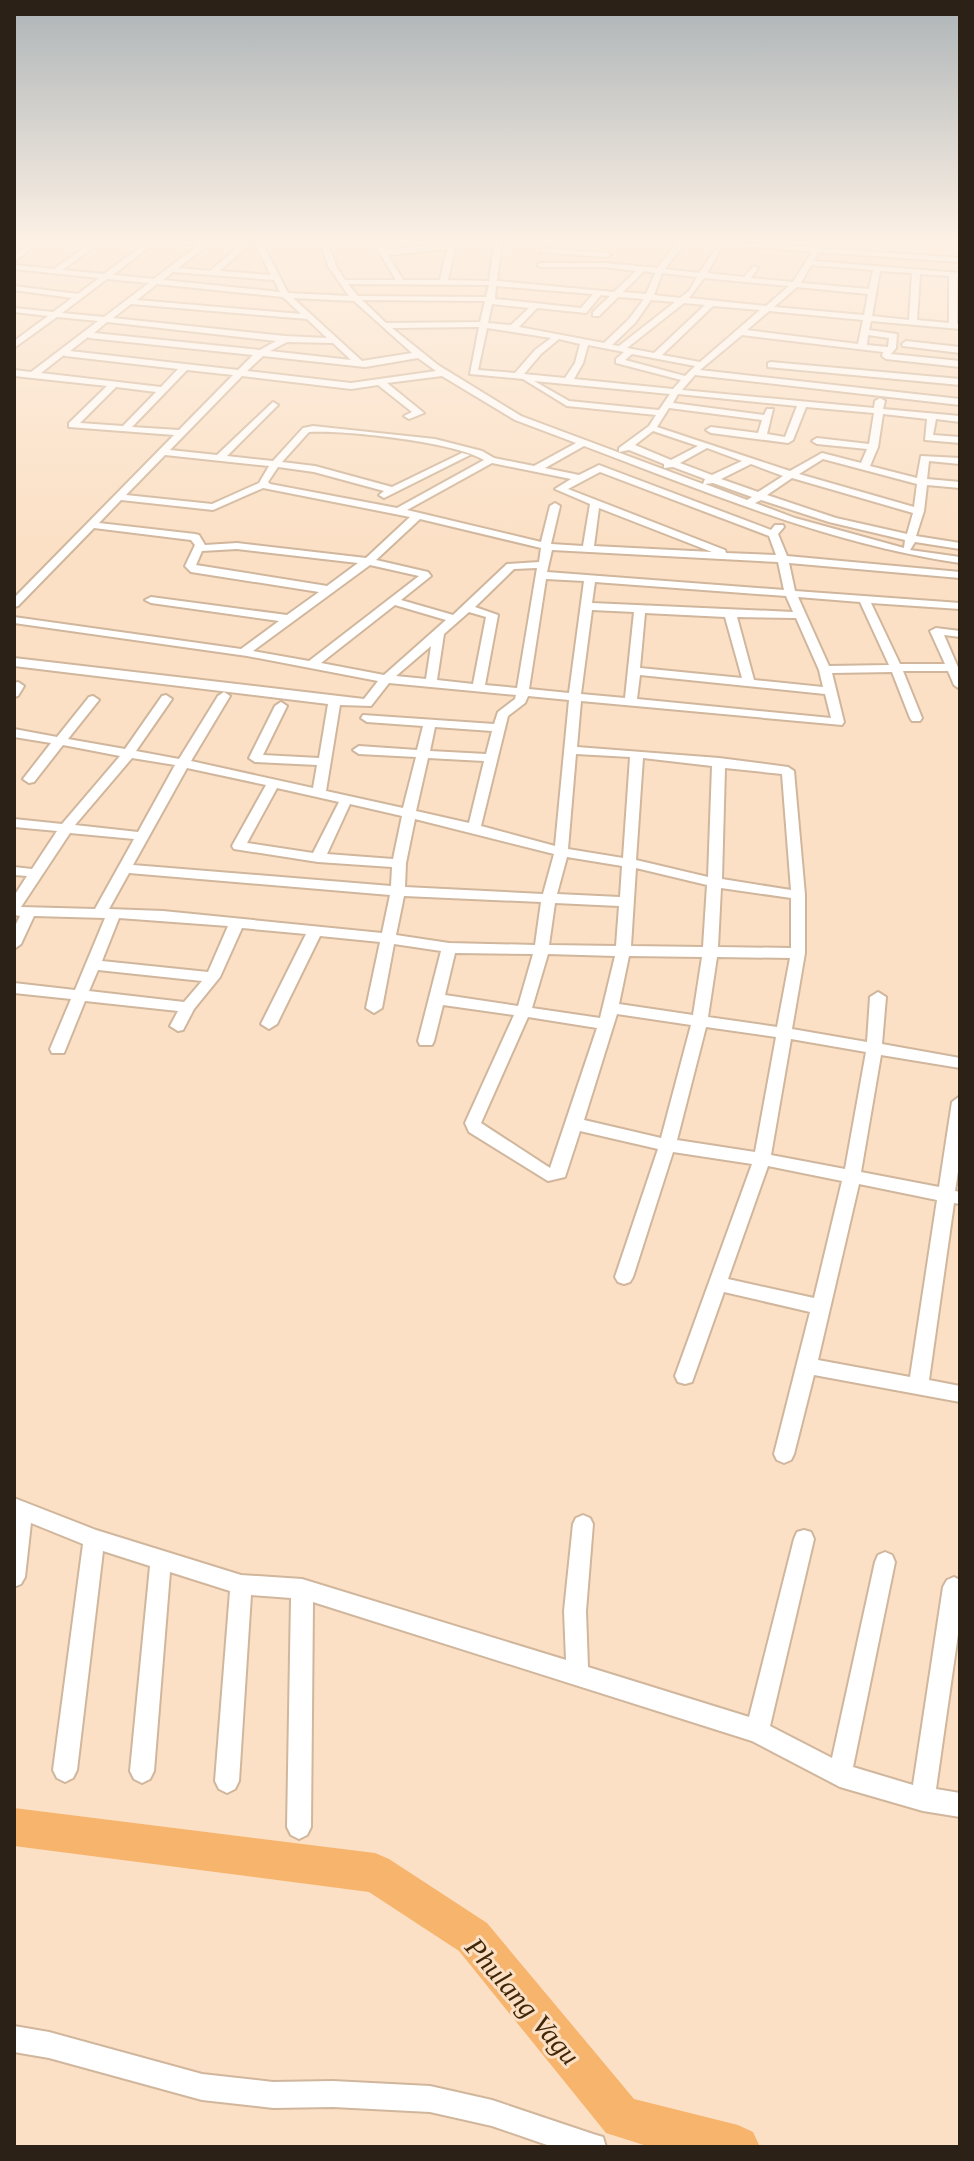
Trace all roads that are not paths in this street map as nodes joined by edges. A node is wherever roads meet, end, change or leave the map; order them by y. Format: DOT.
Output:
graph roads {
  1 [pos="79,343"];
  2 [pos="155,343"];
  3 [pos="279,343"];
  4 [pos="336,343"];
  5 [pos="404,343"];
  6 [pos="480,343"];
  7 [pos="549,343"];
  8 [pos="584,343"];
  9 [pos="595,343"];
  10 [pos="609,343"];
  11 [pos="634,343"];
  12 [pos="670,343"];
  13 [pos="728,343"];
  14 [pos="828,343"];
  15 [pos="863,343"];
  16 [pos="893,343"];
  17 [pos="906,344"];
  18 [pos="607,345"];
  19 [pos="862,347"];
  20 [pos="627,349"];
  21 [pos="960,350"];
  22 [pos="65,353"];
  23 [pos="258,355"];
  24 [pos="418,355"];
  25 [pos="657,355"];
  26 [pos="788,357"];
  27 [pos="885,361"];
  28 [pos="359,363"];
  29 [pos="960,364"];
  30 [pos="702,365"];
  31 [pos="771,365"];
  32 [pos="185,367"];
  33 [pos="440,372"];
  34 [pos="473,372"];
  35 [pos="14,373"];
  36 [pos="240,373"];
  37 [pos="33,375"];
  38 [pos="689,376"];
  39 [pos="519,377"];
  40 [pos="568,381"];
  41 [pos="960,382"];
  42 [pos="381,383"];
  43 [pos="114,384"];
  44 [pos="163,390"];
  45 [pos="676,391"];
  46 [pos="881,393"];
  47 [pos="773,402"];
  48 [pos="960,402"];
  49 [pos="273,405"];
  50 [pos="802,405"];
  51 [pos="665,409"];
  52 [pos="878,412"];
  53 [pos="409,416"];
  54 [pos="932,416"];
  55 [pos="767,418"];
  56 [pos="960,419"];
  57 [pos="652,428"];
  58 [pos="125,429"];
  59 [pos="711,430"];
  60 [pos="181,433"];
  61 [pos="762,436"];
  62 [pos="928,438"];
  63 [pos="960,440"];
  64 [pos="817,441"];
  65 [pos="584,442"];
  66 [pos="706,445"];
  67 [pos="628,446"];
  68 [pos="873,447"];
  69 [pos="164,452"];
  70 [pos="465,455"];
  71 [pos="619,455"];
  72 [pos="220,457"];
  73 [pos="924,458"];
  74 [pos="491,460"];
  75 [pos="749,461"];
  76 [pos="960,461"];
  77 [pos="275,464"];
  78 [pos="638,464"];
  79 [pos="672,464"];
  80 [pos="862,467"];
  81 [pos="536,469"];
  82 [pos="658,471"];
  83 [pos="849,473"];
  84 [pos="617,475"];
  85 [pos="791,475"];
  86 [pos="895,475"];
  87 [pos="580,478"];
  88 [pos="712,479"];
  89 [pos="922,482"];
  90 [pos="886,483"];
  91 [pos="264,484"];
  92 [pos="960,485"];
  93 [pos="698,487"];
  94 [pos="392,490"];
  95 [pos="876,490"];
  96 [pos="759,496"];
  97 [pos="117,497"];
  98 [pos="867,498"];
  99 [pos="595,503"];
  100 [pos="816,504"];
  101 [pos="747,505"];
  102 [pos="371,506"];
  103 [pos="555,506"];
  104 [pos="398,511"];
  105 [pos="806,511"];
  106 [pos="919,511"];
  107 [pos="868,513"];
  108 [pos="416,517"];
  109 [pos="794,520"];
  110 [pos="91,525"];
  111 [pos="773,534"];
  112 [pos="843,534"];
  113 [pos="912,540"];
  114 [pos="960,546"];
  115 [pos="546,547"];
  116 [pos="200,548"];
  117 [pos="588,549"];
  118 [pos="905,552"];
  119 [pos="723,557"];
  120 [pos="783,559"];
  121 [pos="960,560"];
  122 [pos="368,561"];
  123 [pos="542,570"];
  124 [pos="960,575"];
  125 [pos="590,579"];
  126 [pos="330,590"];
  127 [pos="20,591"];
  128 [pos="790,592"];
  129 [pos="863,597"];
  130 [pos="151,600"];
  131 [pos="395,602"];
  132 [pos="923,602"];
  133 [pos="14,604"];
  134 [pos="586,606"];
  135 [pos="960,606"];
  136 [pos="467,608"];
  137 [pos="640,609"];
  138 [pos="730,614"];
  139 [pos="800,615"];
  140 [pos="290,619"];
  141 [pos="455,619"];
  142 [pos="14,620"];
  143 [pos="936,631"];
  144 [pos="438,634"];
  145 [pos="960,634"];
  146 [pos="244,652"];
  147 [pos="14,662"];
  148 [pos="311,665"];
  149 [pos="951,667"];
  150 [pos="896,668"];
  151 [pos="825,670"];
  152 [pos="634,671"];
  153 [pos="386,679"];
  154 [pos="431,684"];
  155 [pos="749,684"];
  156 [pos="960,685"];
  157 [pos="478,688"];
  158 [pos="830,691"];
  159 [pos="522,692"];
  160 [pos="224,696"];
  161 [pos="575,696"];
  162 [pos="166,699"];
  163 [pos="93,700"];
  164 [pos="335,701"];
  165 [pos="631,702"];
  166 [pos="281,706"];
  167 [pos="367,718"];
  168 [pos="916,718"];
  169 [pos="430,723"];
  170 [pos="499,728"];
  171 [pos="14,733"];
  172 [pos="57,742"];
  173 [pos="359,750"];
  174 [pos="571,750"];
  175 [pos="128,754"];
  176 [pos="421,754"];
  177 [pos="637,754"];
  178 [pos="491,758"];
  179 [pos="324,762"];
  180 [pos="719,762"];
  181 [pos="183,763"];
  182 [pos="29,779"];
  183 [pos="273,784"];
  184 [pos="319,793"];
  185 [pos="346,800"];
  186 [pos="409,813"];
  187 [pos="14,823"];
  188 [pos="66,828"];
  189 [pos="474,828"];
  190 [pos="141,836"];
  191 [pos="561,852"];
  192 [pos="318,858"];
  193 [pos="399,863"];
  194 [pos="630,863"];
  195 [pos="123,868"];
  196 [pos="14,871"];
  197 [pos="36,873"];
  198 [pos="713,882"];
  199 [pos="398,891"];
  200 [pos="798,895"];
  201 [pos="549,898"];
  202 [pos="628,902"];
  203 [pos="19,909"];
  204 [pos="107,913"];
  205 [pos="237,922"];
  206 [pos="315,931"];
  207 [pos="387,938"];
  208 [pos="14,944"];
  209 [pos="449,948"];
  210 [pos="623,951"];
  211 [pos="710,951"];
  212 [pos="541,952"];
  213 [pos="798,953"];
  214 [pos="93,965"];
  215 [pos="213,977"];
  216 [pos="14,988"];
  217 [pos="81,995"];
  218 [pos="878,997"];
  219 [pos="438,999"];
  220 [pos="188,1007"];
  221 [pos="374,1008"];
  222 [pos="524,1010"];
  223 [pos="609,1016"];
  224 [pos="699,1020"];
  225 [pos="269,1024"];
  226 [pos="178,1026"];
  227 [pos="786,1033"];
  228 [pos="426,1041"];
  229 [pos="876,1048"];
  230 [pos="58,1049"];
  231 [pos="960,1063"];
  232 [pos="960,1102"];
  233 [pos="575,1124"];
  234 [pos="667,1145"];
  235 [pos="762,1159"];
  236 [pos="852,1177"];
  237 [pos="954,1197"];
  238 [pos="624,1277"];
  239 [pos="718,1284"];
  240 [pos="820,1307"];
  241 [pos="808,1366"];
  242 [pos="685,1376"];
  243 [pos="918,1387"];
  244 [pos="960,1394"];
  245 [pos="784,1454"];
  246 [pos="18,1508"];
  247 [pos="583,1524"];
  248 [pos="94,1539"];
  249 [pos="804,1539"];
  250 [pos="161,1558"];
  251 [pos="885,1562"];
  252 [pos="14,1577"];
  253 [pos="241,1585"];
  254 [pos="954,1587"];
  255 [pos="302,1589"];
  256 [pos="577,1674"];
  257 [pos="757,1731"];
  258 [pos="65,1770"];
  259 [pos="142,1771"];
  260 [pos="840,1775"];
  261 [pos="227,1781"];
  262 [pos="923,1799"];
  263 [pos="960,1805"];
  264 [pos="299,1827"];
  265 [pos="14,2039"];
  266 [pos="593,2147"];
  1 -- 22 [label="street"];
  2 -- 23 [label="street"];
  3 -- 23 [label="street"];
  4 -- 28 [label="street"];
  5 -- 24 [label="street"];
  6 -- 34 [label="street"];
  7 -- 39 [label="street"];
  8 -- 40 [label="street"];
  9 -- 18 [label="street"];
  10 -- 18 [label="street"];
  11 -- 20 [label="street"];
  12 -- 25 [label="street"];
  13 -- 30 [label="street"];
  14 -- 19 [label="street"];
  15 -- 19 [label="street"];
  16 -- 27 [label="street"];
  17 -- 21 [label="street"];
  18 -- 20 [label="street"];
  19 -- 27 [label="street"];
  20 -- 25 [label="street"];
  20 -- 38 [label="street"];
  22 -- 32 [label="street"];
  22 -- 37 [label="street"];
  23 -- 28 [label="street"];
  23 -- 36 [label="street"];
  24 -- 28 [label="street"];
  24 -- 33 [label="street"];
  25 -- 30 [label="street"];
  26 -- 27 [label="street"];
  27 -- 29 [label="street"];
  27 -- 31 [label="street"];
  27 -- 41 [label="street"];
  27 -- 46 [label="street"];
  30 -- 38 [label="street"];
  32 -- 36 [label="street"];
  32 -- 44 [label="street"];
  33 -- 34 [label="street"];
  33 -- 42 [label="street"];
  33 -- 65 [label="street"];
  34 -- 39 [label="street"];
  35 -- 37 [label="street"];
  36 -- 42 [label="street"];
  36 -- 60 [label="street"];
  37 -- 43 [label="street"];
  38 -- 45 [label="street"];
  38 -- 46 [label="street"];
  39 -- 40 [label="street"];
  39 -- 51 [label="street"];
  40 -- 45 [label="street"];
  42 -- 53 [label="street"];
  43 -- 44 [label="street"];
  43 -- 58 [label="street"];
  44 -- 58 [label="street"];
  45 -- 47 [label="street"];
  45 -- 51 [label="street"];
  46 -- 48 [label="street"];
  46 -- 52 [label="street"];
  47 -- 50 [label="street"];
  47 -- 55 [label="street"];
  49 -- 72 [label="street"];
  50 -- 52 [label="street"];
  50 -- 61 [label="street"];
  51 -- 55 [label="street"];
  51 -- 57 [label="street"];
  52 -- 54 [label="street"];
  52 -- 68 [label="street"];
  54 -- 56 [label="street"];
  54 -- 62 [label="street"];
  55 -- 61 [label="street"];
  57 -- 66 [label="street"];
  57 -- 67 [label="street"];
  58 -- 60 [label="street"];
  59 -- 61 [label="street"];
  60 -- 69 [label="street"];
  62 -- 63 [label="street"];
  62 -- 73 [label="street"];
  64 -- 68 [label="street"];
  65 -- 71 [label="street"];
  65 -- 81 [label="street"];
  66 -- 75 [label="street"];
  66 -- 79 [label="street"];
  67 -- 71 [label="street"];
  67 -- 79 [label="street"];
  68 -- 80 [label="street"];
  69 -- 72 [label="street"];
  69 -- 97 [label="street"];
  70 -- 94 [label="street"];
  71 -- 78 [label="street"];
  72 -- 77 [label="street"];
  73 -- 76 [label="street"];
  73 -- 89 [label="street"];
  74 -- 77 [label="street"];
  74 -- 81 [label="street"];
  74 -- 104 [label="street"];
  75 -- 85 [label="street"];
  75 -- 88 [label="street"];
  77 -- 91 [label="street"];
  77 -- 94 [label="street"];
  78 -- 82 [label="street"];
  78 -- 84 [label="street"];
  79 -- 82 [label="street"];
  79 -- 88 [label="street"];
  80 -- 83 [label="street"];
  80 -- 85 [label="street"];
  80 -- 86 [label="street"];
  81 -- 87 [label="street"];
  82 -- 93 [label="street"];
  84 -- 87 [label="street"];
  84 -- 111 [label="street"];
  85 -- 96 [label="street"];
  85 -- 98 [label="street"];
  86 -- 89 [label="street"];
  86 -- 90 [label="street"];
  87 -- 99 [label="street"];
  88 -- 93 [label="street"];
  88 -- 96 [label="street"];
  89 -- 92 [label="street"];
  89 -- 106 [label="street"];
  91 -- 97 [label="street"];
  91 -- 102 [label="street"];
  93 -- 101 [label="street"];
  94 -- 102 [label="street"];
  95 -- 98 [label="street"];
  96 -- 101 [label="street"];
  96 -- 105 [label="street"];
  97 -- 110 [label="street"];
  98 -- 107 [label="street"];
  99 -- 117 [label="street"];
  99 -- 119 [label="street"];
  100 -- 105 [label="street"];
  101 -- 109 [label="street"];
  102 -- 104 [label="street"];
  103 -- 115 [label="street"];
  104 -- 108 [label="street"];
  105 -- 107 [label="street"];
  105 -- 109 [label="street"];
  106 -- 107 [label="street"];
  106 -- 113 [label="street"];
  107 -- 112 [label="street"];
  107 -- 113 [label="street"];
  108 -- 115 [label="street"];
  108 -- 122 [label="street"];
  109 -- 111 [label="street"];
  109 -- 112 [label="street"];
  110 -- 116 [label="street"];
  110 -- 127 [label="street"];
  111 -- 120 [label="street"];
  112 -- 118 [label="street"];
  113 -- 114 [label="street"];
  113 -- 118 [label="street"];
  115 -- 117 [label="street"];
  115 -- 123 [label="street"];
  116 -- 122 [label="street"];
  116 -- 126 [label="street"];
  117 -- 119 [label="street"];
  118 -- 121 [label="street"];
  119 -- 120 [label="street"];
  120 -- 124 [label="street"];
  120 -- 128 [label="street"];
  122 -- 126 [label="street"];
  122 -- 131 [label="street"];
  123 -- 125 [label="street"];
  123 -- 136 [label="street"];
  123 -- 159 [label="street"];
  125 -- 128 [label="street"];
  125 -- 134 [label="street"];
  126 -- 140 [label="street"];
  127 -- 133 [label="street"];
  128 -- 129 [label="street"];
  128 -- 139 [label="street"];
  129 -- 132 [label="street"];
  129 -- 150 [label="street"];
  130 -- 140 [label="street"];
  131 -- 141 [label="street"];
  131 -- 148 [label="street"];
  132 -- 135 [label="street"];
  132 -- 143 [label="street"];
  134 -- 137 [label="street"];
  134 -- 161 [label="street"];
  136 -- 141 [label="street"];
  136 -- 157 [label="street"];
  137 -- 138 [label="street"];
  137 -- 152 [label="street"];
  138 -- 139 [label="street"];
  138 -- 155 [label="street"];
  139 -- 151 [label="street"];
  140 -- 146 [label="street"];
  141 -- 144 [label="street"];
  142 -- 146 [label="street"];
  143 -- 145 [label="street"];
  143 -- 149 [label="street"];
  144 -- 153 [label="street"];
  144 -- 154 [label="street"];
  146 -- 148 [label="street"];
  147 -- 164 [label="street"];
  148 -- 153 [label="street"];
  149 -- 150 [label="street"];
  149 -- 156 [label="street"];
  150 -- 151 [label="street"];
  150 -- 168 [label="street"];
  151 -- 158 [label="street"];
  152 -- 155 [label="street"];
  152 -- 165 [label="street"];
  153 -- 154 [label="street"];
  153 -- 164 [label="street"];
  154 -- 157 [label="street"];
  155 -- 158 [label="street"];
  157 -- 159 [label="street"];
  158 -- 165 [label="street"];
  159 -- 161 [label="street"];
  159 -- 170 [label="street"];
  160 -- 181 [label="street"];
  161 -- 165 [label="street"];
  161 -- 174 [label="street"];
  162 -- 175 [label="street"];
  163 -- 172 [label="street"];
  164 -- 179 [label="street"];
  166 -- 179 [label="street"];
  167 -- 169 [label="street"];
  169 -- 170 [label="street"];
  169 -- 176 [label="street"];
  170 -- 178 [label="street"];
  171 -- 172 [label="street"];
  172 -- 175 [label="street"];
  172 -- 182 [label="street"];
  173 -- 176 [label="street"];
  174 -- 177 [label="street"];
  174 -- 191 [label="street"];
  175 -- 181 [label="street"];
  175 -- 188 [label="street"];
  176 -- 178 [label="street"];
  176 -- 186 [label="street"];
  177 -- 180 [label="street"];
  177 -- 194 [label="street"];
  178 -- 189 [label="street"];
  179 -- 184 [label="street"];
  180 -- 198 [label="street"];
  180 -- 200 [label="street"];
  181 -- 183 [label="street"];
  181 -- 190 [label="street"];
  183 -- 184 [label="street"];
  183 -- 192 [label="street"];
  184 -- 185 [label="street"];
  185 -- 186 [label="street"];
  185 -- 192 [label="street"];
  186 -- 189 [label="street"];
  186 -- 193 [label="street"];
  187 -- 188 [label="street"];
  188 -- 190 [label="street"];
  188 -- 197 [label="street"];
  189 -- 191 [label="street"];
  190 -- 195 [label="street"];
  191 -- 194 [label="street"];
  191 -- 201 [label="street"];
  192 -- 193 [label="street"];
  193 -- 199 [label="street"];
  194 -- 198 [label="street"];
  194 -- 202 [label="street"];
  195 -- 199 [label="street"];
  195 -- 204 [label="street"];
  196 -- 197 [label="street"];
  197 -- 203 [label="street"];
  198 -- 200 [label="street"];
  198 -- 211 [label="street"];
  199 -- 201 [label="street"];
  199 -- 207 [label="street"];
  200 -- 213 [label="street"];
  201 -- 202 [label="street"];
  201 -- 212 [label="street"];
  202 -- 210 [label="street"];
  203 -- 204 [label="street"];
  203 -- 208 [label="street"];
  204 -- 205 [label="street"];
  204 -- 214 [label="street"];
  205 -- 206 [label="street"];
  205 -- 215 [label="street"];
  206 -- 207 [label="street"];
  206 -- 225 [label="street"];
  207 -- 209 [label="street"];
  207 -- 221 [label="street"];
  209 -- 212 [label="street"];
  209 -- 219 [label="street"];
  210 -- 211 [label="street"];
  210 -- 212 [label="street"];
  210 -- 223 [label="street"];
  211 -- 213 [label="street"];
  211 -- 224 [label="street"];
  212 -- 222 [label="street"];
  213 -- 227 [label="street"];
  214 -- 215 [label="street"];
  214 -- 217 [label="street"];
  215 -- 220 [label="street"];
  216 -- 217 [label="street"];
  217 -- 220 [label="street"];
  217 -- 230 [label="street"];
  218 -- 229 [label="street"];
  219 -- 222 [label="street"];
  219 -- 228 [label="street"];
  220 -- 226 [label="street"];
  222 -- 223 [label="street"];
  222 -- 233 [label="street"];
  223 -- 224 [label="street"];
  223 -- 233 [label="street"];
  224 -- 227 [label="street"];
  224 -- 234 [label="street"];
  227 -- 229 [label="street"];
  227 -- 235 [label="street"];
  229 -- 231 [label="street"];
  229 -- 236 [label="street"];
  232 -- 237 [label="street"];
  233 -- 234 [label="street"];
  234 -- 235 [label="street"];
  234 -- 238 [label="street"];
  235 -- 236 [label="street"];
  235 -- 239 [label="street"];
  236 -- 237 [label="street"];
  236 -- 240 [label="street"];
  237 -- 243 [label="street"];
  239 -- 240 [label="street"];
  239 -- 242 [label="street"];
  240 -- 241 [label="street"];
  241 -- 243 [label="street"];
  241 -- 245 [label="street"];
  243 -- 244 [label="street"];
  246 -- 248 [label="street"];
  246 -- 252 [label="street"];
  247 -- 256 [label="street"];
  248 -- 250 [label="street"];
  248 -- 258 [label="street"];
  249 -- 257 [label="street"];
  250 -- 253 [label="street"];
  250 -- 259 [label="street"];
  251 -- 260 [label="street"];
  253 -- 255 [label="street"];
  253 -- 261 [label="street"];
  254 -- 262 [label="street"];
  255 -- 256 [label="street"];
  255 -- 264 [label="street"];
  256 -- 257 [label="street"];
  257 -- 260 [label="street"];
  260 -- 262 [label="street"];
  262 -- 263 [label="street"];
  265 -- 266 [label="street"];
}
